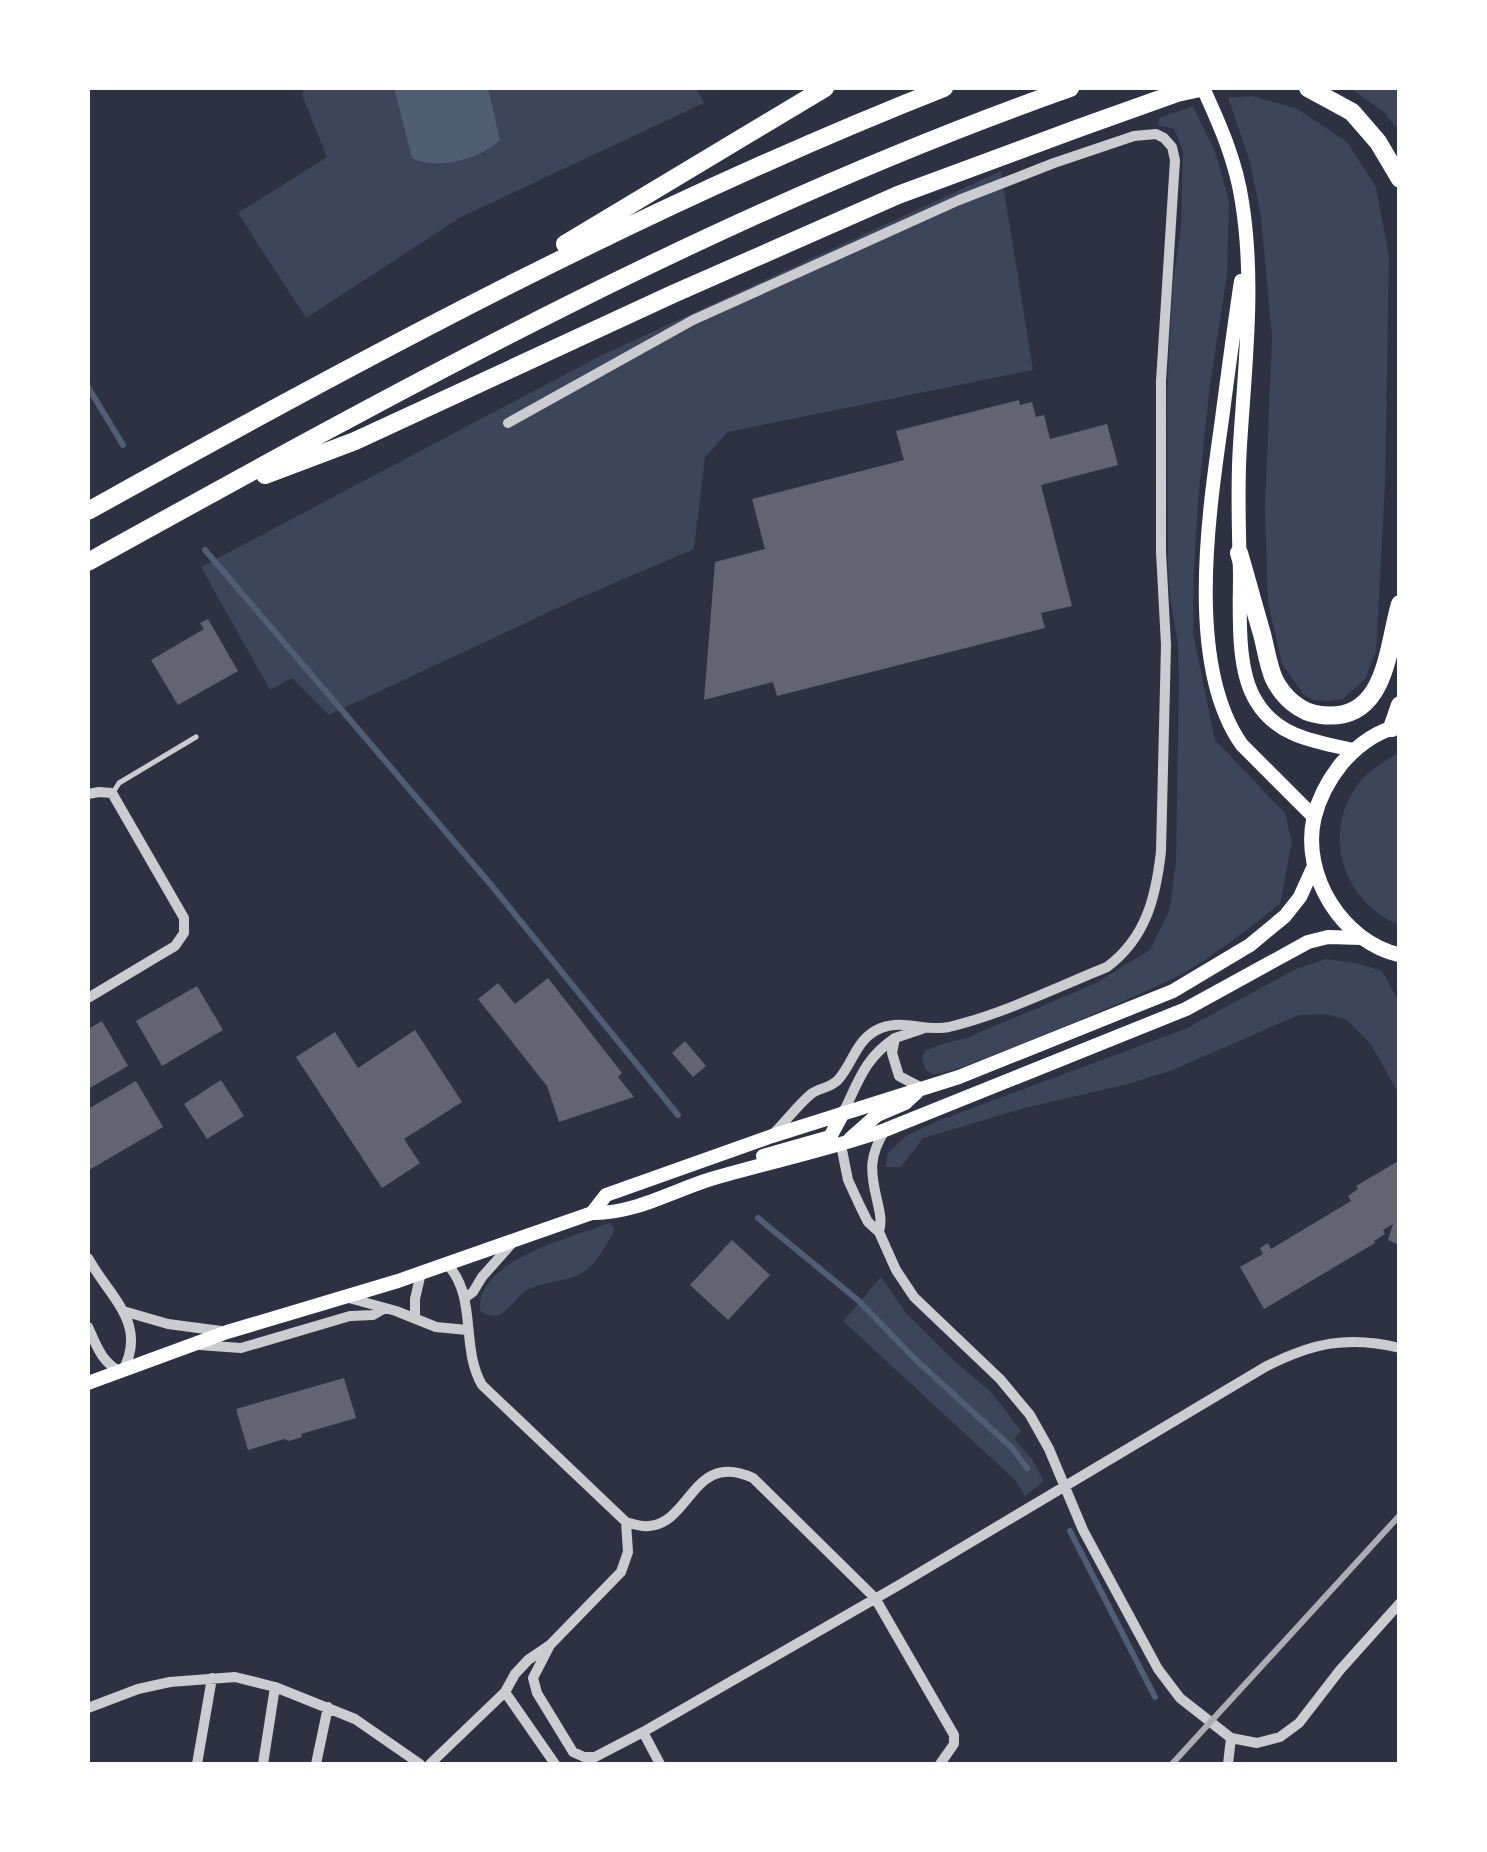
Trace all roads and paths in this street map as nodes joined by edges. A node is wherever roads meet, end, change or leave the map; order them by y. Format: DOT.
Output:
graph roads {
  1 [pos="825,88"];
  2 [pos="944,88"];
  3 [pos="1070,88"];
  4 [pos="1201,88"];
  5 [pos="1308,88"];
  6 [pos="1400,179"];
  7 [pos="1246,246"];
  8 [pos="432,324"];
  9 [pos="508,423"];
  10 [pos="203,497"];
  11 [pos="88,511"];
  12 [pos="1240,553"];
  13 [pos="88,562"];
  14 [pos="1400,604"];
  15 [pos="1400,705"];
  16 [pos="1396,727"];
  17 [pos="196,737"];
  18 [pos="1354,750"];
  19 [pos="112,793"];
  20 [pos="88,794"];
  21 [pos="1314,817"];
  22 [pos="1314,866"];
  23 [pos="1362,938"];
  24 [pos="1394,954"];
  25 [pos="1400,966"];
  26 [pos="88,998"];
  27 [pos="922,1029"];
  28 [pos="895,1038"];
  29 [pos="922,1088"];
  30 [pos="844,1113"];
  31 [pos="885,1130"];
  32 [pos="772,1136"];
  33 [pos="842,1145"];
  34 [pos="712,1179"];
  35 [pos="592,1213"];
  36 [pos="879,1232"];
  37 [pos="515,1239"];
  38 [pos="88,1258"];
  39 [pos="448,1264"];
  40 [pos="421,1273"];
  41 [pos="346,1297"];
  42 [pos="466,1297"];
  43 [pos="385,1308"];
  44 [pos="123,1311"];
  45 [pos="416,1319"];
  46 [pos="88,1327"];
  47 [pos="468,1330"];
  48 [pos="228,1332"];
  49 [pos="198,1344"];
  50 [pos="1400,1348"];
  51 [pos="122,1372"];
  52 [pos="88,1383"];
  53 [pos="1066,1487"];
  54 [pos="626,1522"];
  55 [pos="875,1598"];
  56 [pos="1400,1602"];
  57 [pos="550,1645"];
  58 [pos="212,1678"];
  59 [pos="275,1688"];
  60 [pos="504,1692"];
  61 [pos="328,1706"];
  62 [pos="88,1708"];
  63 [pos="643,1732"];
  64 [pos="1231,1738"];
  65 [pos="318,1763"];
  66 [pos="197,1764"];
  67 [pos="263,1764"];
  68 [pos="420,1764"];
  69 [pos="430,1764"];
  70 [pos="554,1764"];
  71 [pos="660,1764"];
  72 [pos="940,1764"];
  73 [pos="1228,1764"];
  1 -- 8 [label="highway"];
  2 -- 8 [label="highway"];
  3 -- 10 [label="highway"];
  4 -- 7 [label="main road"];
  4 -- 10 [label="highway"];
  5 -- 6 [label="highway"];
  7 -- 12 [label="main road"];
  7 -- 21 [label="main road"];
  8 -- 11 [label="highway"];
  9 -- 27 [label="street"];
  10 -- 13 [label="highway"];
  12 -- 14 [label="highway"];
  12 -- 18 [label="main road"];
  15 -- 16 [label="highway"];
  16 -- 18 [label="main road"];
  17 -- 19 [label="lane"];
  18 -- 21 [label="main road"];
  19 -- 20 [label="street"];
  19 -- 26 [label="street"];
  21 -- 22 [label="main road"];
  22 -- 23 [label="main road"];
  22 -- 29 [label="main road"];
  23 -- 24 [label="main road"];
  23 -- 31 [label="main road"];
  24 -- 25 [label="main road"];
  27 -- 28 [label="street"];
  27 -- 32 [label="street"];
  28 -- 29 [label="street"];
  28 -- 30 [label="street"];
  29 -- 30 [label="main road"];
  29 -- 33 [label="main road"];
  30 -- 32 [label="main road"];
  30 -- 34 [label="main road"];
  31 -- 33 [label="main road"];
  31 -- 36 [label="street"];
  32 -- 35 [label="main road"];
  33 -- 34 [label="main road"];
  33 -- 36 [label="street"];
  34 -- 35 [label="main road"];
  35 -- 37 [label="main road"];
  36 -- 53 [label="street"];
  37 -- 39 [label="main road"];
  37 -- 42 [label="street"];
  38 -- 44 [label="street"];
  39 -- 40 [label="main road"];
  39 -- 42 [label="street"];
  40 -- 41 [label="main road"];
  40 -- 45 [label="street"];
  41 -- 43 [label="street"];
  41 -- 48 [label="main road"];
  42 -- 47 [label="street"];
  43 -- 45 [label="street"];
  43 -- 49 [label="street"];
  44 -- 48 [label="street"];
  44 -- 51 [label="street"];
  45 -- 47 [label="street"];
  46 -- 51 [label="street"];
  47 -- 54 [label="street"];
  48 -- 49 [label="main road"];
  49 -- 51 [label="main road"];
  50 -- 53 [label="street"];
  51 -- 52 [label="main road"];
  53 -- 55 [label="street"];
  53 -- 64 [label="street"];
  54 -- 55 [label="street"];
  54 -- 57 [label="street"];
  55 -- 63 [label="street"];
  55 -- 72 [label="street"];
  56 -- 64 [label="street"];
  57 -- 60 [label="street"];
  57 -- 63 [label="street"];
  58 -- 59 [label="street"];
  58 -- 62 [label="street"];
  58 -- 66 [label="street"];
  59 -- 61 [label="street"];
  59 -- 67 [label="street"];
  60 -- 69 [label="street"];
  60 -- 70 [label="street"];
  61 -- 65 [label="street"];
  61 -- 68 [label="street"];
  63 -- 71 [label="street"];
  64 -- 73 [label="street"];
}
